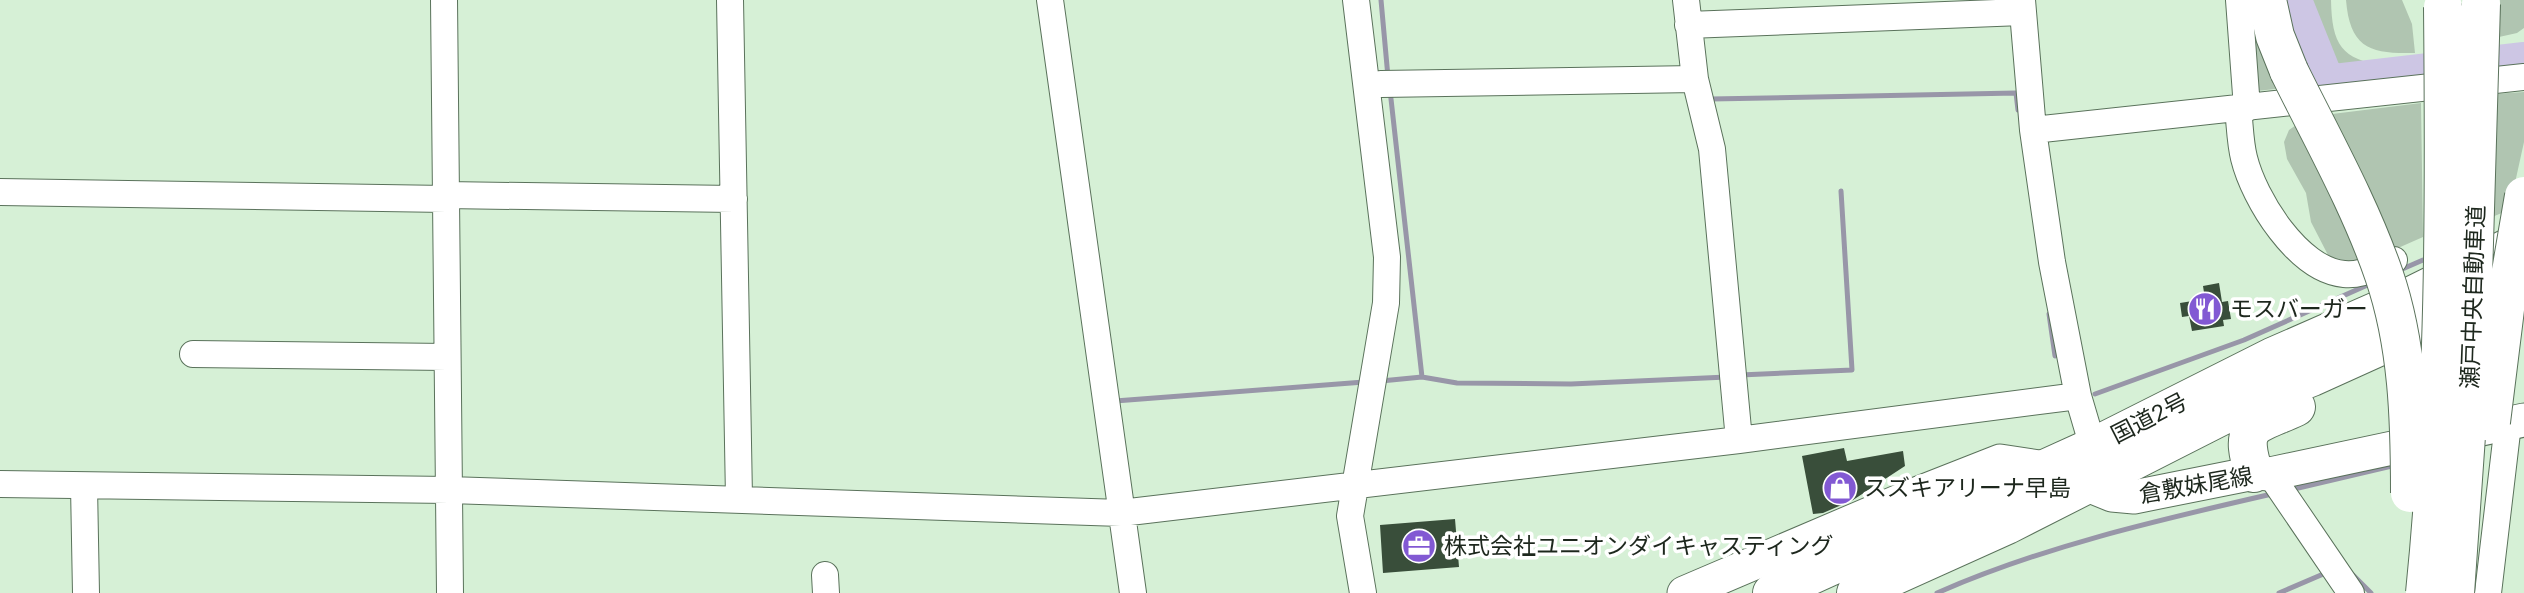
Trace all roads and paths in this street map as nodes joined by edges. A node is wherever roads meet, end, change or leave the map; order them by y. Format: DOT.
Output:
graph roads {
  1 [pos="444,0"];
  2 [pos="730,0"];
  3 [pos="1049,0"];
  4 [pos="1356,0"];
  5 [pos="2239,0"];
  6 [pos="2267,0"];
  7 [pos="2481,2"];
  8 [pos="2443,3"];
  9 [pos="2019,9"];
  10 [pos="1687,13"];
  11 [pos="2524,77"];
  12 [pos="1688,79"];
  13 [pos="1386,84"];
  14 [pos="2242,109"];
  15 [pos="2033,130"];
  16 [pos="0,192"];
  17 [pos="2524,195"];
  18 [pos="446,197"];
  19 [pos="734,199"];
  20 [pos="2524,240"];
  21 [pos="2402,279"];
  22 [pos="2524,279"];
  23 [pos="2458,312"];
  24 [pos="193,354"];
  25 [pos="447,357"];
  26 [pos="2078,397"];
  27 [pos="2514,426"];
  28 [pos="1739,440"];
  29 [pos="2093,447"];
  30 [pos="2046,468"];
  31 [pos="2262,473"];
  32 [pos="0,484"];
  33 [pos="2088,484"];
  34 [pos="84,486"];
  35 [pos="1355,487"];
  36 [pos="449,490"];
  37 [pos="739,498"];
  38 [pos="1122,518"];
  39 [pos="86,593"];
  40 [pos="450,593"];
  41 [pos="1133,593"];
  42 [pos="1363,593"];
  43 [pos="1684,593"];
  44 [pos="1772,593"];
  45 [pos="1856,593"];
  46 [pos="2351,593"];
  47 [pos="2406,593"];
  48 [pos="2425,593"];
  49 [pos="2455,593"];
  50 [pos="2471,593"];
  51 [pos="2488,593"];
  1 -- 18 [label="street"];
  2 -- 19 [label="street"];
  3 -- 38 [label="street"];
  4 -- 35 [label="street"];
  5 -- 14 [label="street"];
  6 -- 47 [label="highway, bridge"];
  7 -- 49 [label="highway, 瀬戸中央自動車道, bridge"];
  8 -- 48 [label="highway, 瀬戸中央自動車道, bridge"];
  9 -- 10 [label="street"];
  9 -- 15 [label="street"];
  10 -- 12 [label="street"];
  11 -- 14 [label="street"];
  12 -- 13 [label="street"];
  12 -- 28 [label="street"];
  14 -- 15 [label="street"];
  14 -- 21 [label="street"];
  15 -- 26 [label="street"];
  16 -- 18 [label="street"];
  17 -- 50 [label="highway, bridge"];
  18 -- 19 [label="street"];
  18 -- 25 [label="street"];
  19 -- 37 [label="street"];
  20 -- 21 [label="highway, 国道2号"];
  21 -- 29 [label="highway, 国道2号"];
  22 -- 23 [label="highway, 国道2号"];
  23 -- 31 [label="highway"];
  23 -- 33 [label="highway, 国道2号"];
  24 -- 25 [label="street"];
  25 -- 36 [label="street"];
  26 -- 28 [label="street"];
  26 -- 29 [label="street"];
  27 -- 31 [label="main road, 倉敷妹尾線"];
  27 -- 51 [label="street"];
  28 -- 35 [label="street"];
  29 -- 30 [label="highway, 国道2号"];
  29 -- 33 [label="street"];
  30 -- 33 [label="main road, 倉敷妹尾線"];
  30 -- 43 [label="main road, 倉敷妹尾線"];
  30 -- 44 [label="highway, 国道2号"];
  31 -- 33 [label="main road, 倉敷妹尾線"];
  31 -- 46 [label="street"];
  32 -- 34 [label="street"];
  33 -- 45 [label="highway, 国道2号"];
  34 -- 36 [label="street"];
  34 -- 39 [label="street"];
  35 -- 38 [label="street"];
  35 -- 42 [label="street"];
  36 -- 37 [label="street"];
  36 -- 40 [label="street"];
  37 -- 38 [label="street"];
  38 -- 41 [label="street"];
}
